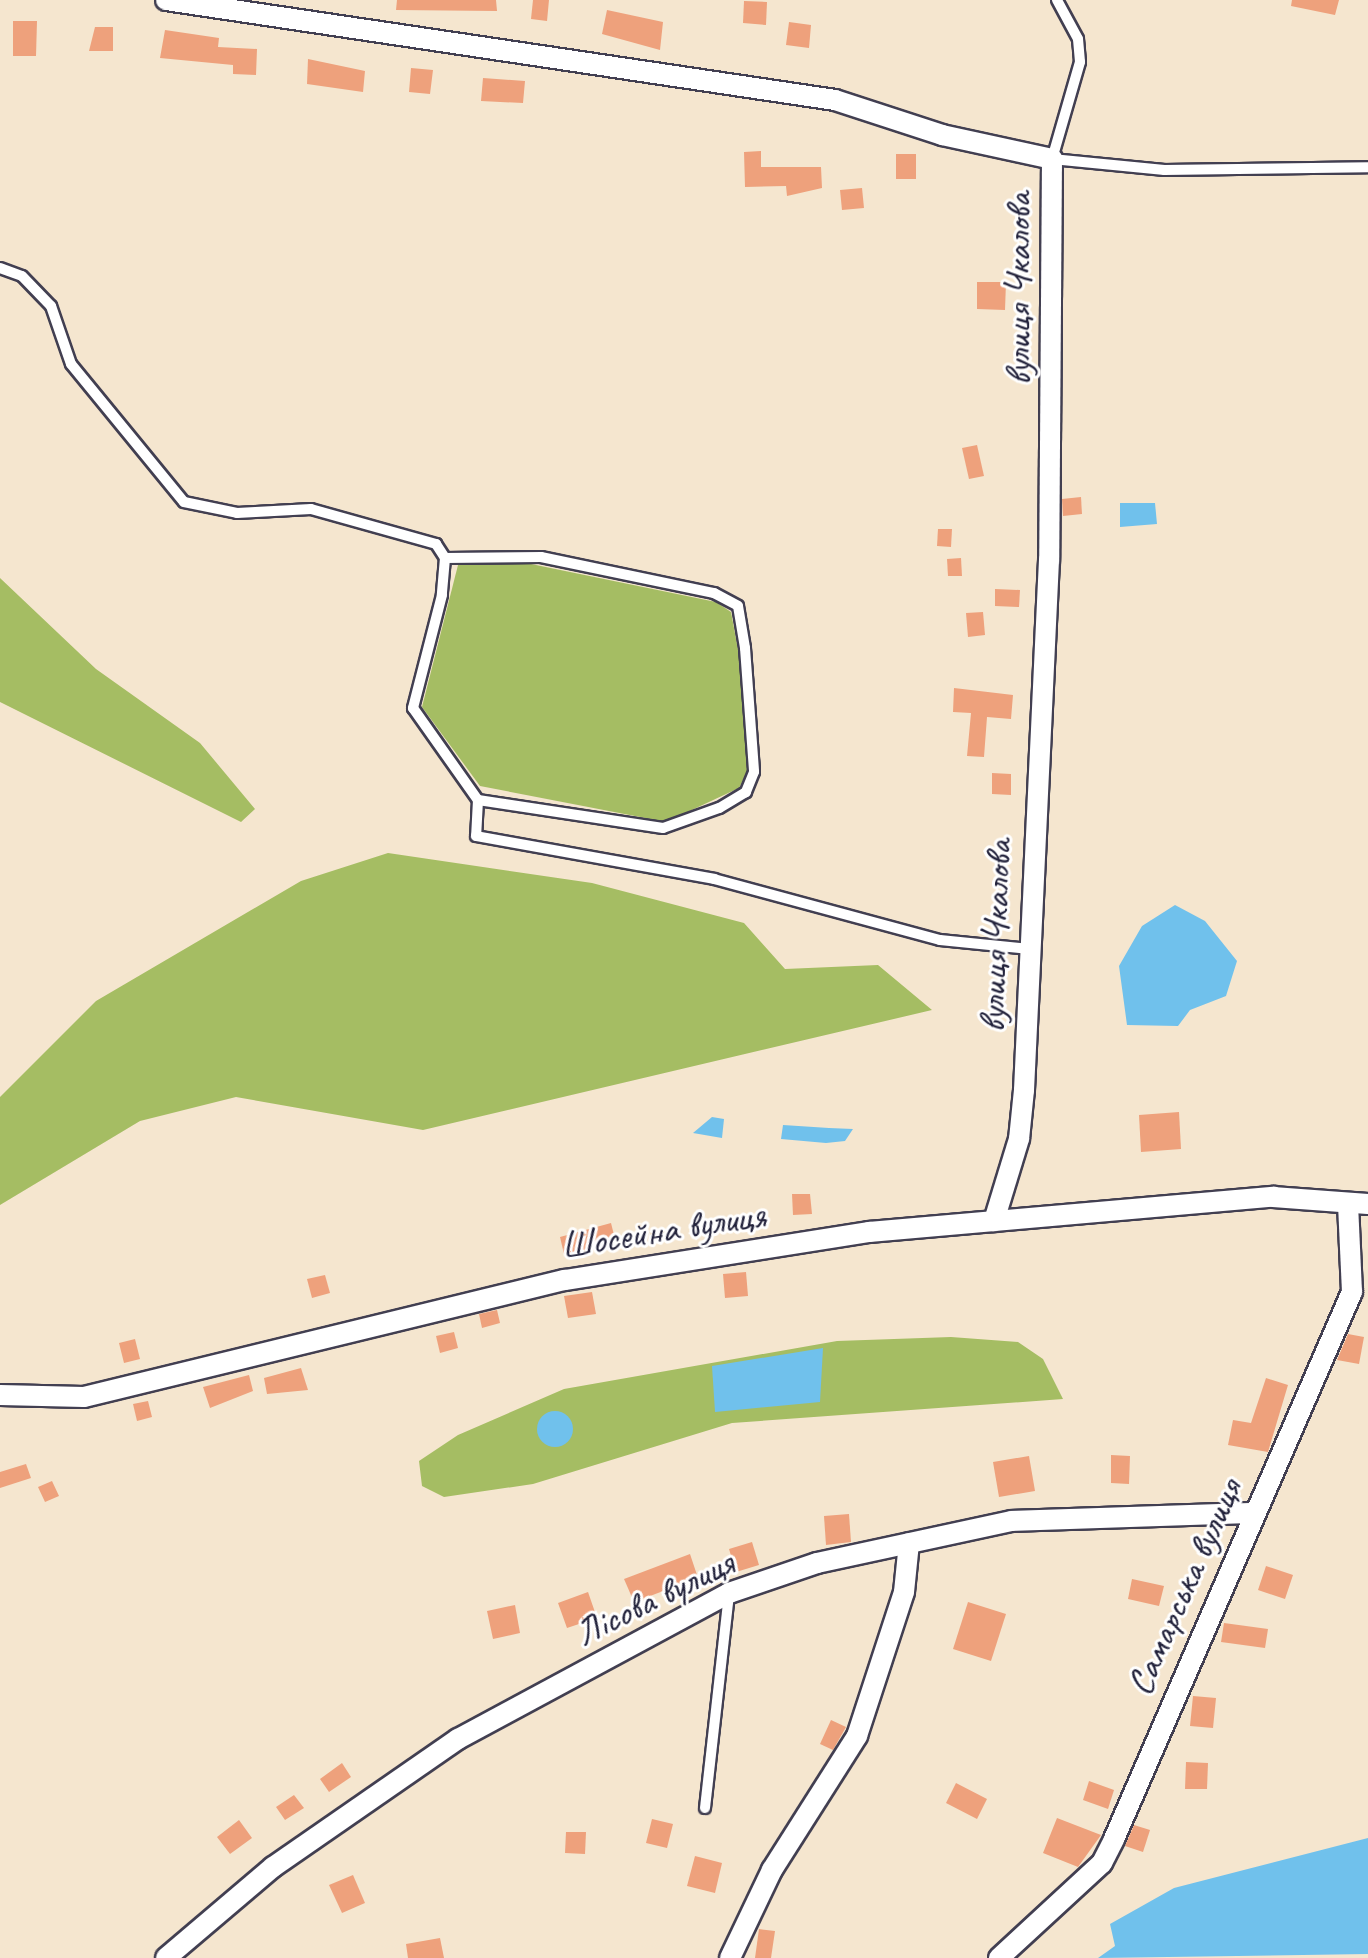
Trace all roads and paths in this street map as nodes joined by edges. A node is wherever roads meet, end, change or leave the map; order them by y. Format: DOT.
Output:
graph roads {
  1 [pos="166,0"];
  2 [pos="1057,0"];
  3 [pos="1052,159"];
  4 [pos="1368,167"];
  5 [pos="0,268"];
  6 [pos="445,558"];
  7 [pos="478,800"];
  8 [pos="1030,949"];
  9 [pos="1358,1204"];
  10 [pos="994,1221"];
  11 [pos="0,1395"];
  12 [pos="1255,1513"];
  13 [pos="909,1543"];
  14 [pos="729,1593"];
  15 [pos="705,1808"];
  16 [pos="166,1958"];
  17 [pos="730,1958"];
  18 [pos="999,1958"];
  1 -- 3 [label="street, вулиця Чкалова"];
  2 -- 3 [label="lane"];
  3 -- 4 [label="lane"];
  3 -- 8 [label="street, вулиця Чкалова"];
  5 -- 6 [label="lane"];
  6 -- 7 [label="lane"];
  6 -- 7 [label="lane"];
  7 -- 8 [label="lane"];
  8 -- 10 [label="street, вулиця Чкалова"];
  9 -- 10 [label="street, Шосейна вулиця"];
  9 -- 12 [label="street, Самарська вулиця"];
  10 -- 11 [label="street, Шосейна вулиця"];
  12 -- 13 [label="street, Лісова вулиця"];
  12 -- 18 [label="street, Самарська вулиця"];
  13 -- 14 [label="street, Лісова вулиця"];
  13 -- 17 [label="street"];
  14 -- 15 [label="lane"];
  14 -- 16 [label="street, Лісова вулиця"];
}
